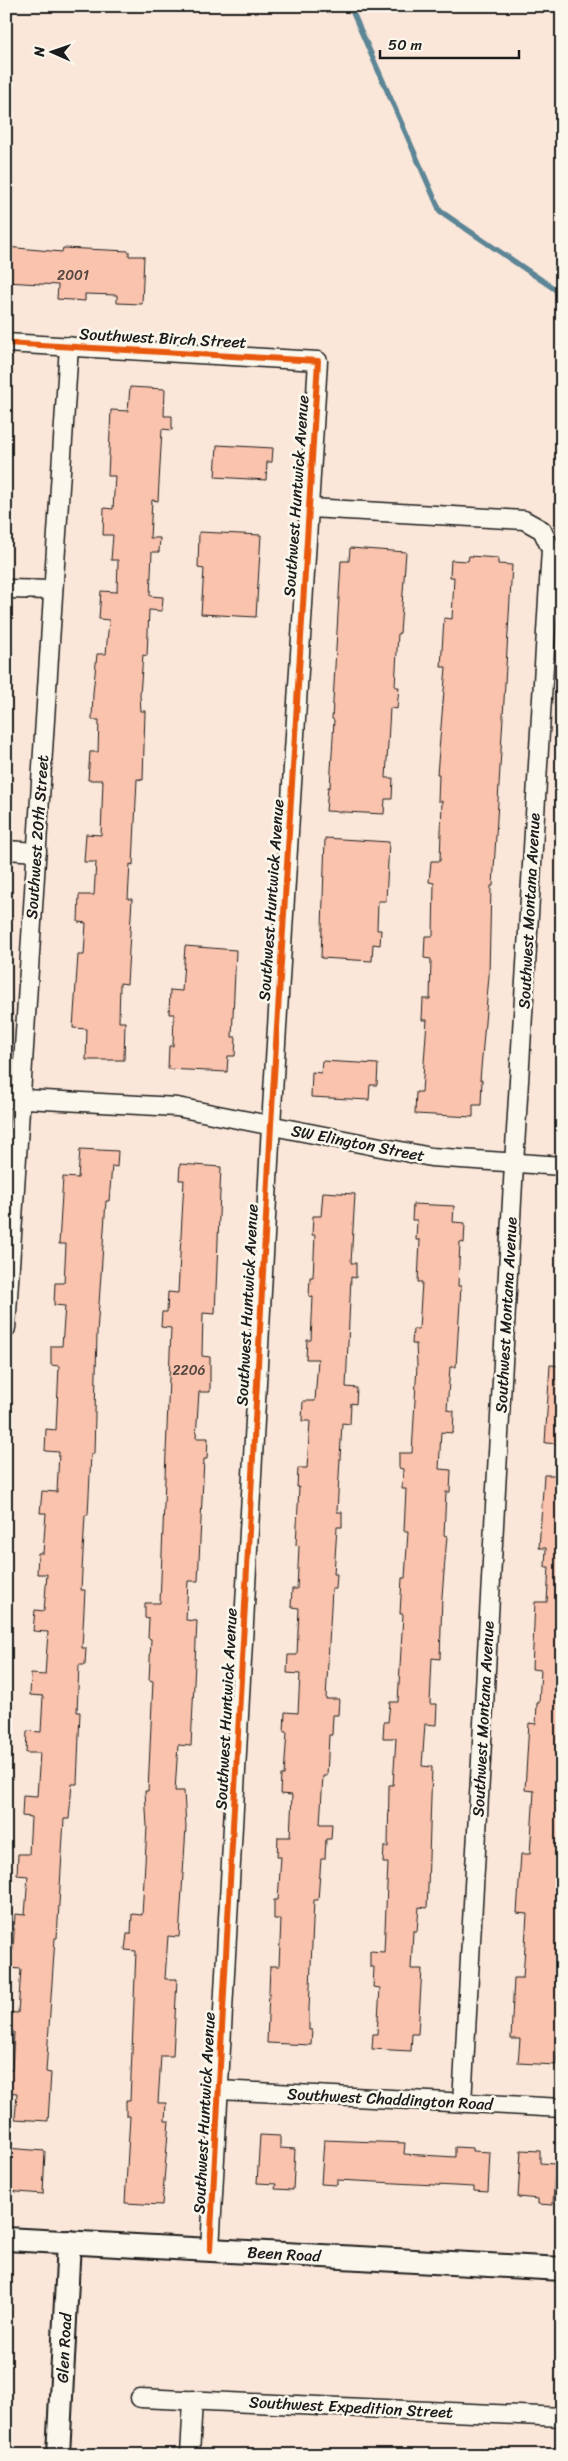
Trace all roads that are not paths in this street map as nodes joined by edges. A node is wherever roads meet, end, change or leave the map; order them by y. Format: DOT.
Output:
graph roads {
  1 [pos="6,343"];
  2 [pos="69,346"];
  3 [pos="318,361"];
  4 [pos="310,508"];
  5 [pos="6,589"];
  6 [pos="53,590"];
  7 [pos="6,850"];
  8 [pos="37,852"];
  9 [pos="13,1098"];
  10 [pos="270,1125"];
  11 [pos="514,1164"];
  12 [pos="562,1166"];
  13 [pos="6,1328"];
  14 [pos="219,2090"];
  15 [pos="462,2102"];
  16 [pos="562,2108"];
  17 [pos="6,2239"];
  18 [pos="69,2242"];
  19 [pos="210,2250"];
  20 [pos="562,2269"];
  21 [pos="140,2398"];
  22 [pos="193,2400"];
  23 [pos="562,2417"];
  24 [pos="58,2455"];
  25 [pos="190,2455"];
  1 -- 2 [label="street, Southwest Birch Street"];
  2 -- 3 [label="street, Southwest Birch Street"];
  2 -- 6 [label="street, Southwest 20th Street"];
  3 -- 4 [label="street, Southwest Huntwick Avenue"];
  4 -- 10 [label="street, Southwest Huntwick Avenue"];
  4 -- 11 [label="street, Southwest Montana Avenue"];
  5 -- 6 [label="street"];
  6 -- 8 [label="street, Southwest 20th Street"];
  7 -- 8 [label="street"];
  8 -- 9 [label="street, Southwest 20th Street"];
  9 -- 10 [label="street, SW Elington Street"];
  9 -- 13 [label="street, Southwest 20th Street"];
  10 -- 11 [label="street, SW Elington Street"];
  10 -- 14 [label="street, Southwest Huntwick Avenue"];
  11 -- 12 [label="street, SW Elington Street"];
  11 -- 15 [label="street, Southwest Montana Avenue"];
  14 -- 15 [label="street, Southwest Chaddington Road"];
  14 -- 19 [label="street, Southwest Huntwick Avenue"];
  15 -- 16 [label="street, Southwest Chaddington Road"];
  17 -- 18 [label="street, Been Road"];
  18 -- 19 [label="street, Been Road"];
  18 -- 24 [label="street, Glen Road"];
  19 -- 20 [label="street, Been Road"];
  21 -- 22 [label="street, Southwest Expedition Street"];
  22 -- 23 [label="street, Southwest Expedition Street"];
  22 -- 25 [label="street"];
}
